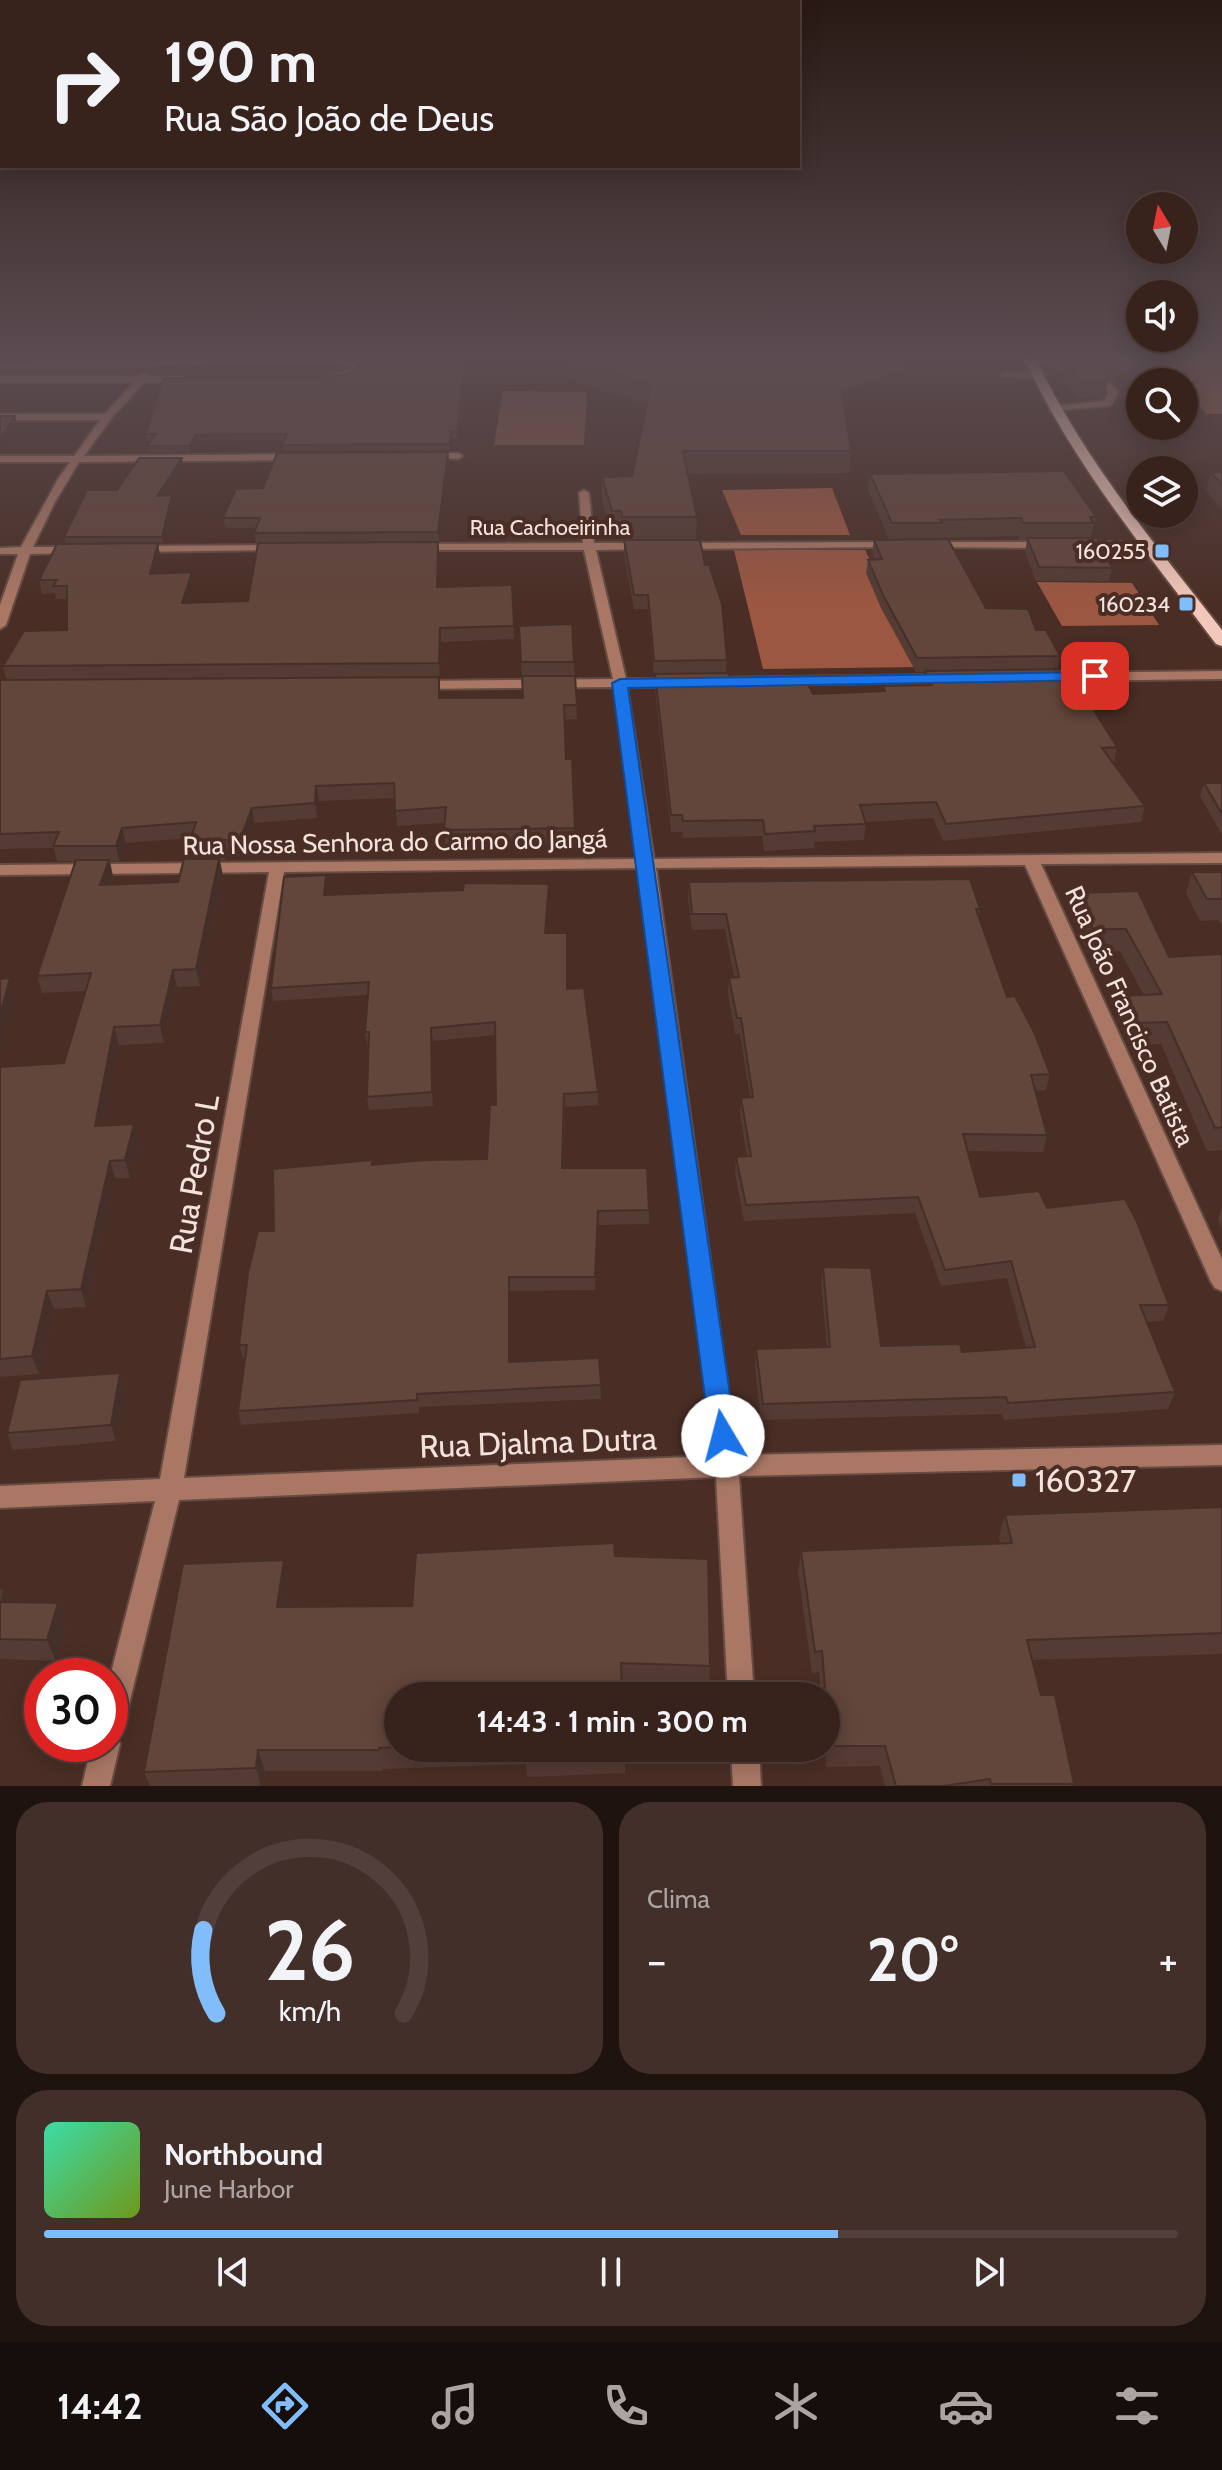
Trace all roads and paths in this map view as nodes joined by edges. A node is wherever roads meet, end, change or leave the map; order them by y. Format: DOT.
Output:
graph roads {
  1 [pos="94,438"];
  2 [pos="1073,438"];
  3 [pos="410,456"];
  4 [pos="458,456"];
  5 [pos="316,457"];
  6 [pos="0,459"];
  7 [pos="79,459"];
  8 [pos="584,493"];
  9 [pos="908,545"];
  10 [pos="924,545"];
  11 [pos="1052,545"];
  12 [pos="1068,545"];
  13 [pos="1148,545"];
  14 [pos="589,546"];
  15 [pos="653,546"];
  16 [pos="668,546"];
  17 [pos="291,548"];
  18 [pos="401,548"];
  19 [pos="25,550"];
  20 [pos="88,550"];
  21 [pos="119,550"];
  22 [pos="0,551"];
  23 [pos="0,625"];
  24 [pos="1222,641"];
  25 [pos="1222,675"];
  26 [pos="1032,677"];
  27 [pos="953,679"];
  28 [pos="699,682"];
  29 [pos="620,683"];
  30 [pos="683,683"];
  31 [pos="397,685"];
  32 [pos="1030,858"];
  33 [pos="1222,858"];
  34 [pos="647,863"];
  35 [pos="277,869"];
  36 [pos="0,870"];
  37 [pos="1222,1282"];
  38 [pos="1222,1455"];
  39 [pos="727,1466"];
  40 [pos="170,1490"];
  41 [pos="0,1497"];
  42 [pos="128,1658"];
  43 [pos="740,1682"];
  44 [pos="102,1762"];
  45 [pos="746,1762"];
  46 [pos="96,1786"];
  47 [pos="747,1786"];
  1 -- 7 [label="street"];
  2 -- 13 [label="main road"];
  3 -- 4 [label="street"];
  5 -- 7 [label="street"];
  6 -- 7 [label="street"];
  7 -- 19 [label="street"];
  8 -- 14 [label="street"];
  9 -- 16 [label="street, Rua Cachoeirinha"];
  10 -- 11 [label="street"];
  12 -- 13 [label="street"];
  13 -- 24 [label="main road"];
  14 -- 15 [label="street, Rua Cachoeirinha"];
  14 -- 18 [label="street, Rua Cachoeirinha"];
  14 -- 29 [label="street"];
  17 -- 21 [label="street"];
  19 -- 20 [label="street"];
  19 -- 22 [label="street"];
  19 -- 23 [label="street"];
  25 -- 26 [label="street"];
  27 -- 28 [label="street"];
  29 -- 30 [label="street"];
  29 -- 31 [label="street"];
  29 -- 34 [label="street"];
  32 -- 33 [label="street, Rua Nossa Senhora do Carmo do Jangá"];
  32 -- 34 [label="street, Rua Nossa Senhora do Carmo do Jangá"];
  32 -- 37 [label="street, Rua João Francisco Batista"];
  34 -- 35 [label="street, Rua Nossa Senhora do Carmo do Jangá"];
  34 -- 39 [label="street"];
  35 -- 36 [label="street, Rua Nossa Senhora do Carmo do Jangá"];
  35 -- 40 [label="street, Rua Pedro L"];
  38 -- 39 [label="street, Rua Djalma Dutra"];
  39 -- 40 [label="street, Rua Djalma Dutra"];
  39 -- 43 [label="street"];
  40 -- 41 [label="street, Rua Djalma Dutra"];
  40 -- 42 [label="street, Rua Pedro L"];
  44 -- 46 [label="street"];
  45 -- 47 [label="street"];
}
